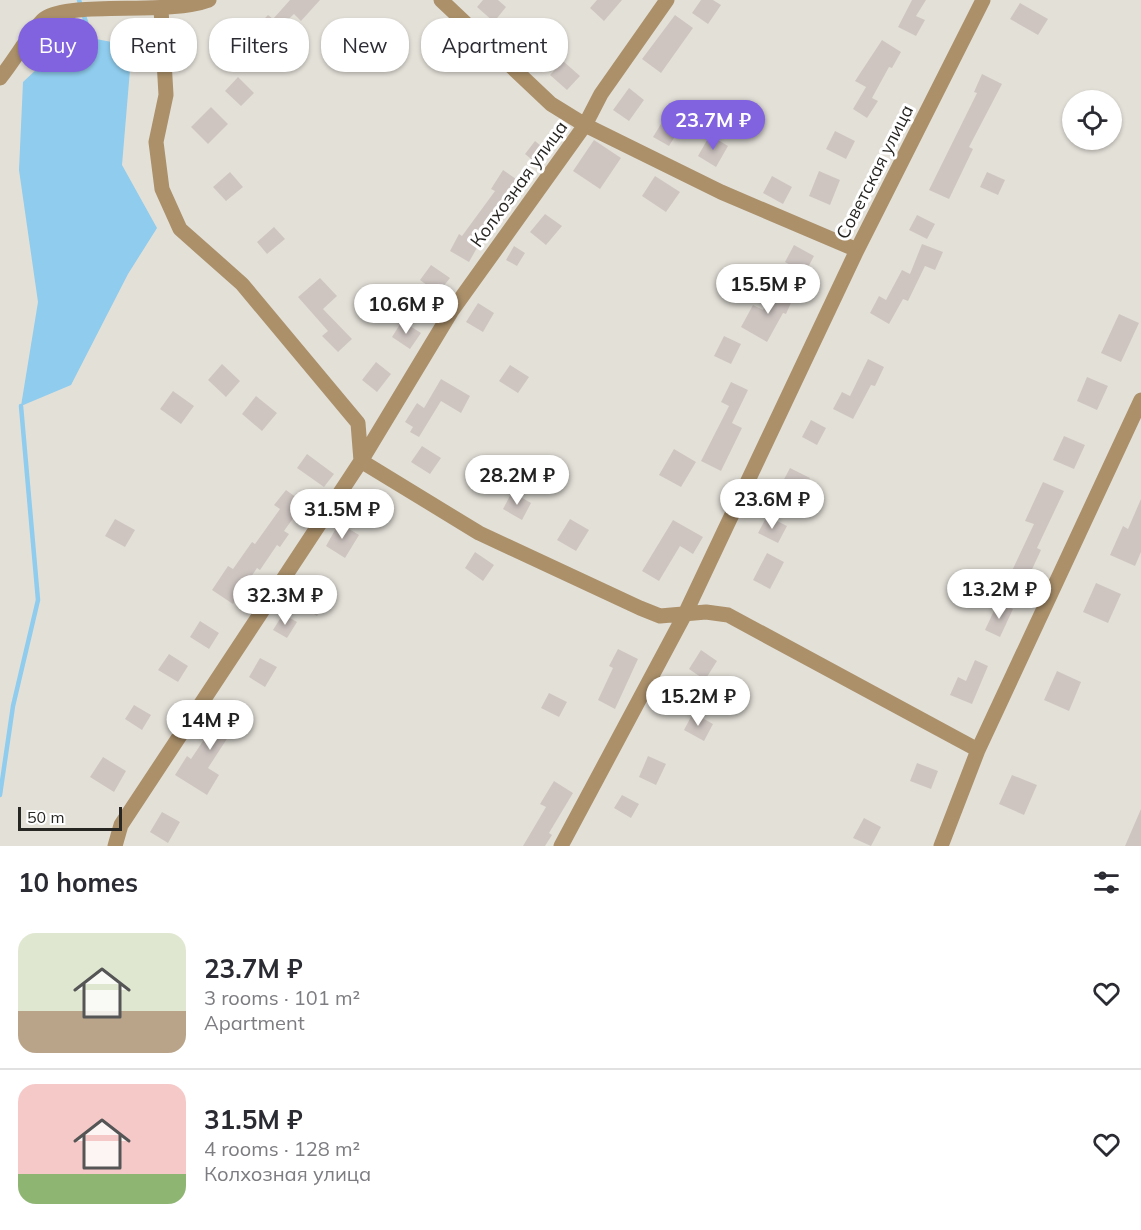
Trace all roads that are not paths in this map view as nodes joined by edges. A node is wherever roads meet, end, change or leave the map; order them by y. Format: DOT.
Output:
graph roads {
  1 [pos="209,0"];
  2 [pos="441,0"];
  3 [pos="667,0"];
  4 [pos="983,0"];
  5 [pos="161,9"];
  6 [pos="0,78"];
  7 [pos="585,125"];
  8 [pos="857,250"];
  9 [pos="1141,400"];
  10 [pos="362,461"];
  11 [pos="685,614"];
  12 [pos="978,750"];
  13 [pos="115,846"];
  14 [pos="561,846"];
  15 [pos="941,846"];
  1 -- 5 [label="street"];
  2 -- 7 [label="street"];
  3 -- 7 [label="street, Колхозная улица"];
  4 -- 8 [label="street, Советская улица"];
  5 -- 6 [label="street"];
  5 -- 10 [label="street"];
  7 -- 8 [label="street"];
  7 -- 10 [label="street, Колхозная улица"];
  8 -- 11 [label="street, Советская улица"];
  9 -- 12 [label="street"];
  10 -- 11 [label="street"];
  10 -- 13 [label="street, Колхозная улица"];
  11 -- 12 [label="street"];
  11 -- 14 [label="street, Советская улица"];
  12 -- 15 [label="street"];
}
